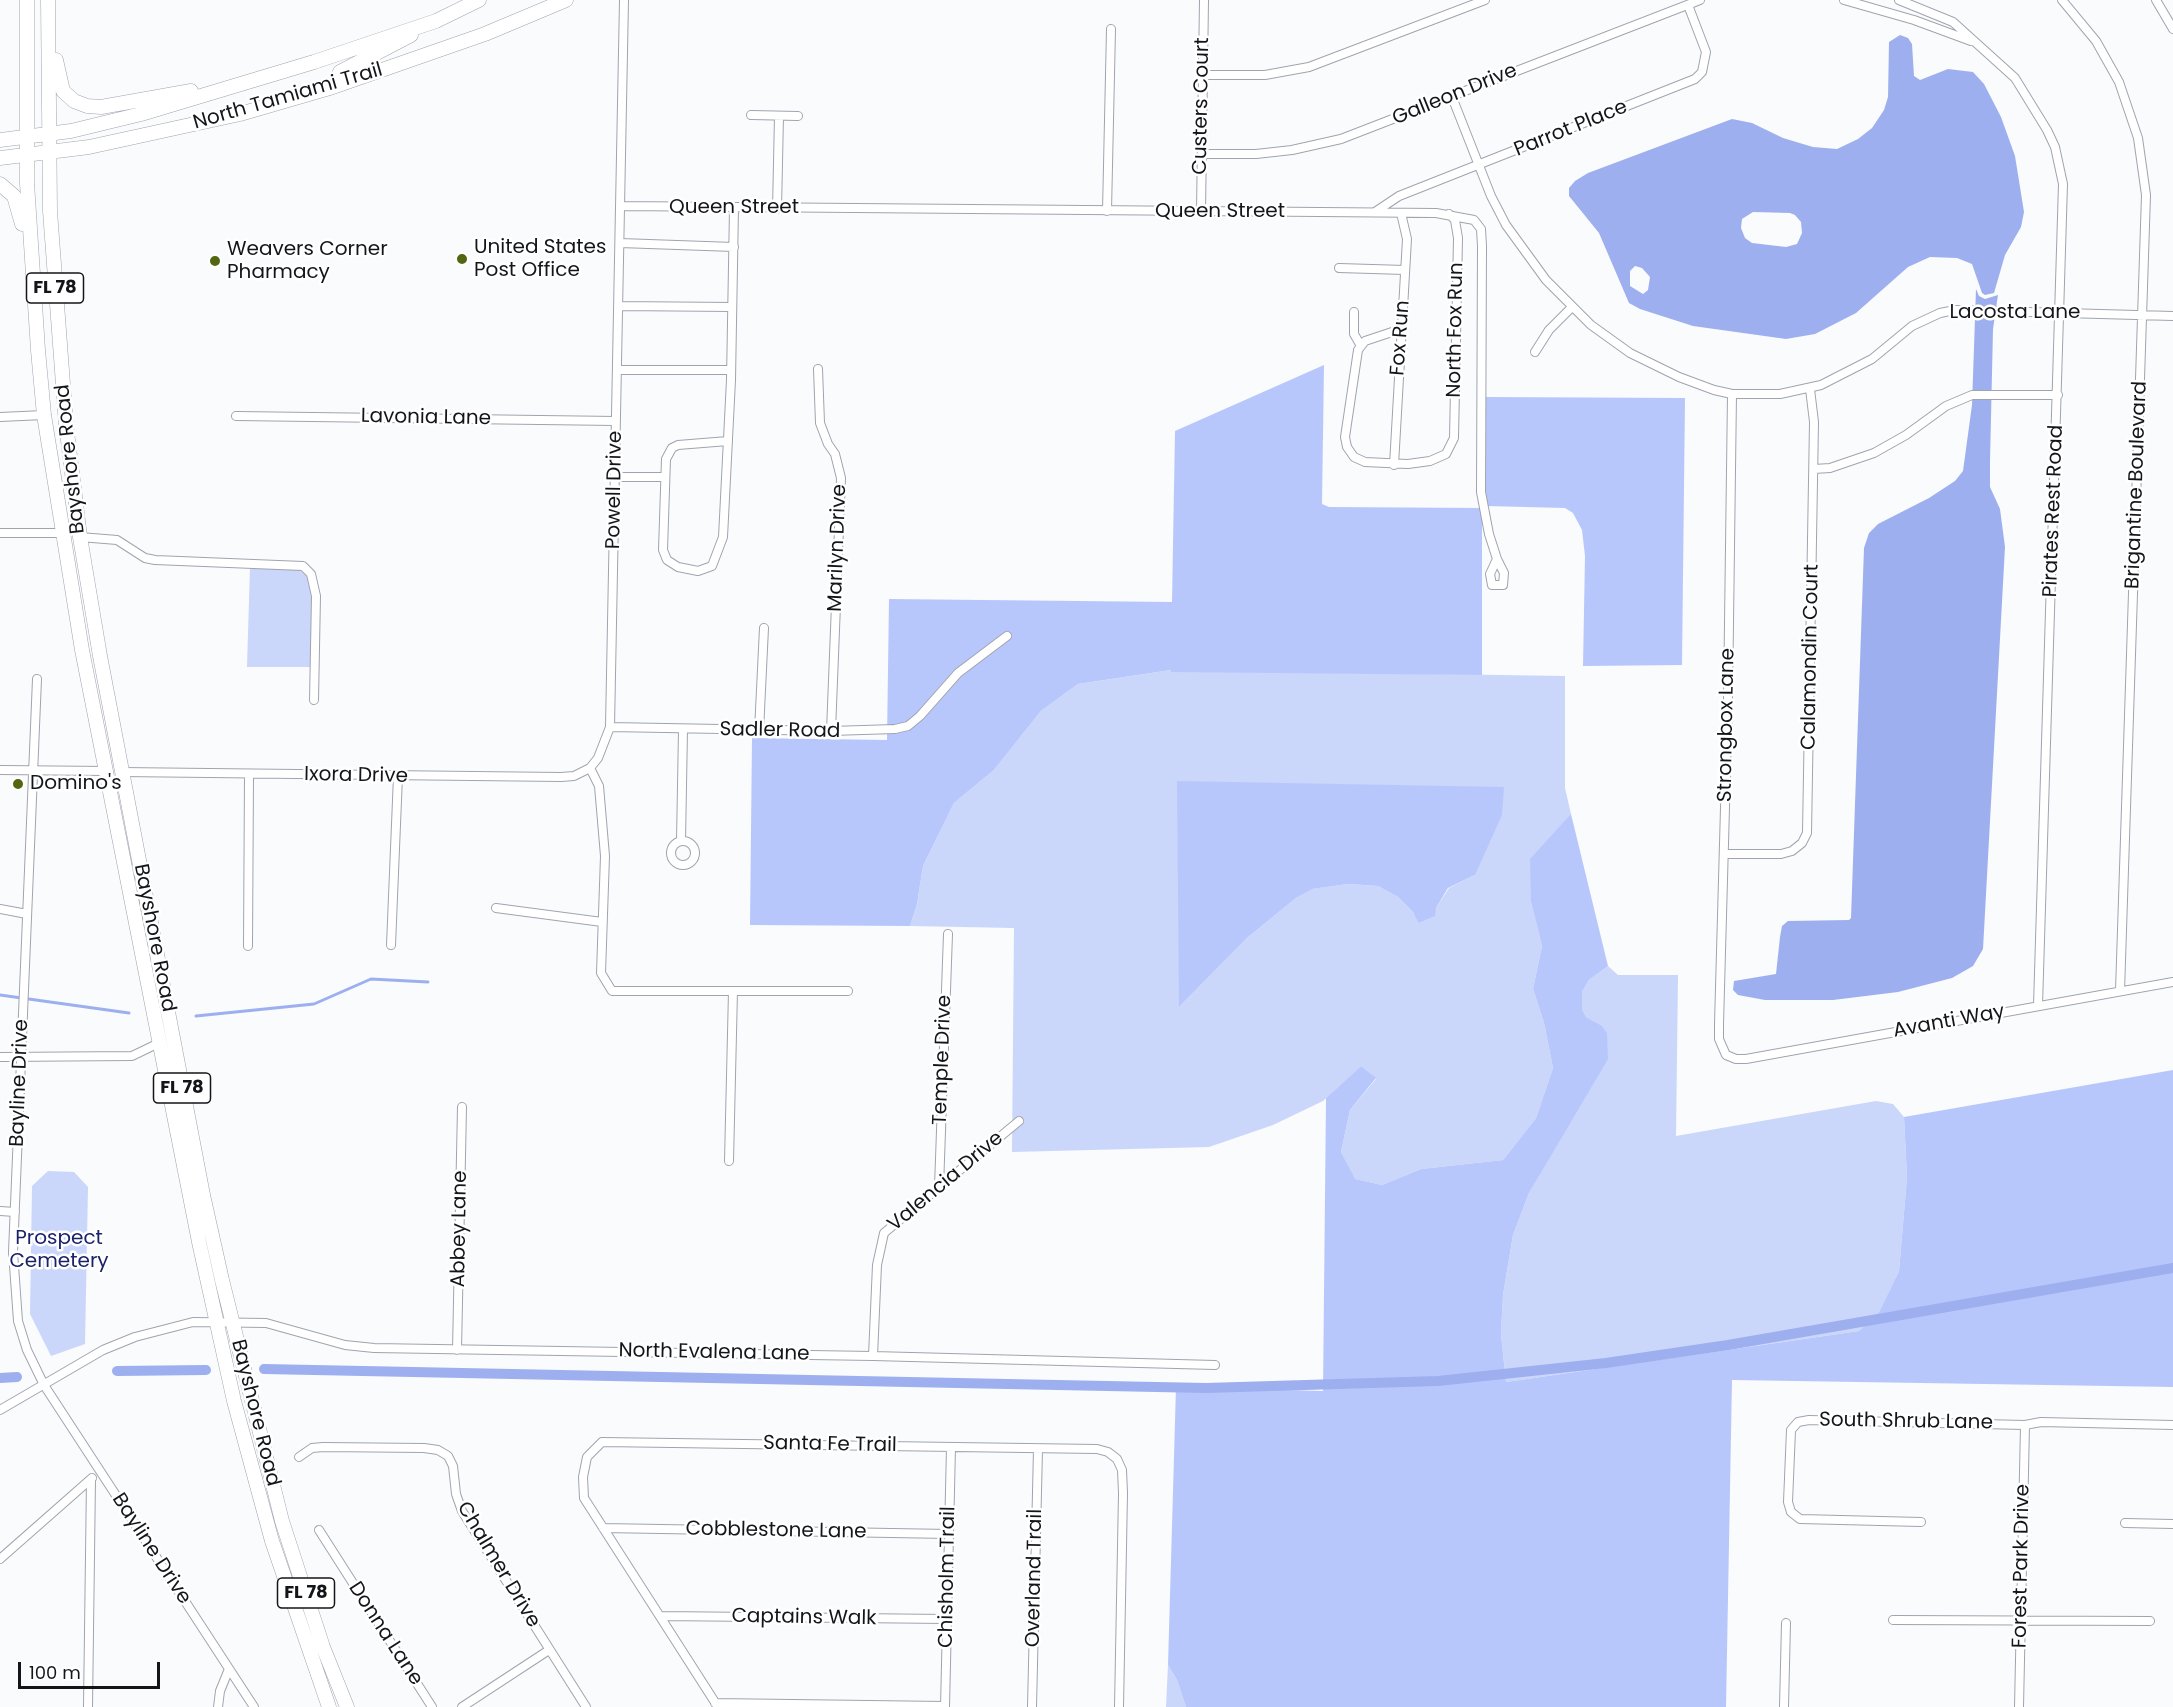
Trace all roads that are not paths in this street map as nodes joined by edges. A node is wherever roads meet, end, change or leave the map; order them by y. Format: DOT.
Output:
graph roads {
  1 [pos="27,0"];
  2 [pos="49,0"];
  3 [pos="479,0"];
  4 [pos="566,0"];
  5 [pos="624,0"];
  6 [pos="1204,0"];
  7 [pos="1485,0"];
  8 [pos="1700,0"];
  9 [pos="1844,0"];
  10 [pos="1899,0"];
  11 [pos="2062,0"];
  12 [pos="2156,0"];
  13 [pos="455,5"];
  14 [pos="1688,5"];
  15 [pos="1920,6"];
  16 [pos="436,21"];
  17 [pos="1916,21"];
  18 [pos="1111,29"];
  19 [pos="2173,29"];
  20 [pos="1977,44"];
  21 [pos="1203,75"];
  22 [pos="252,81"];
  23 [pos="333,87"];
  24 [pos="1452,97"];
  25 [pos="751,115"];
  26 [pos="779,116"];
  27 [pos="798,116"];
  28 [pos="48,134"];
  29 [pos="26,136"];
  30 [pos="0,140"];
  31 [pos="49,152"];
  32 [pos="1202,154"];
  33 [pos="27,155"];
  34 [pos="0,158"];
  35 [pos="1479,166"];
  36 [pos="0,184"];
  37 [pos="621,206"];
  38 [pos="734,208"];
  39 [pos="777,209"];
  40 [pos="1107,211"];
  41 [pos="1201,212"];
  42 [pos="1375,213"];
  43 [pos="1401,213"];
  44 [pos="1449,214"];
  45 [pos="620,243"];
  46 [pos="734,247"];
  47 [pos="1340,268"];
  48 [pos="1405,270"];
  49 [pos="33,278"];
  50 [pos="619,306"];
  51 [pos="732,307"];
  52 [pos="1572,307"];
  53 [pos="1354,312"];
  54 [pos="2061,312"];
  55 [pos="2143,315"];
  56 [pos="2173,316"];
  57 [pos="1401,329"];
  58 [pos="1361,346"];
  59 [pos="1535,351"];
  60 [pos="818,369"];
  61 [pos="618,370"];
  62 [pos="731,370"];
  63 [pos="1810,389"];
  64 [pos="1732,394"];
  65 [pos="2058,394"];
  66 [pos="44,415"];
  67 [pos="236,416"];
  68 [pos="0,417"];
  69 [pos="616,421"];
  70 [pos="728,441"];
  71 [pos="1394,465"];
  72 [pos="1814,469"];
  73 [pos="615,477"];
  74 [pos="665,477"];
  75 [pos="0,533"];
  76 [pos="63,533"];
  77 [pos="80,537"];
  78 [pos="1497,559"];
  79 [pos="78,627"];
  80 [pos="764,628"];
  81 [pos="1007,636"];
  82 [pos="37,679"];
  83 [pos="314,700"];
  84 [pos="610,727"];
  85 [pos="683,729"];
  86 [pos="759,730"];
  87 [pos="831,731"];
  88 [pos="590,768"];
  89 [pos="0,770"];
  90 [pos="34,771"];
  91 [pos="106,771"];
  92 [pos="121,772"];
  93 [pos="249,775"];
  94 [pos="398,776"];
  95 [pos="681,841"];
  96 [pos="1724,854"];
  97 [pos="496,908"];
  98 [pos="0,909"];
  99 [pos="27,914"];
  100 [pos="602,922"];
  101 [pos="948,934"];
  102 [pos="391,945"];
  103 [pos="248,946"];
  104 [pos="160,969"];
  105 [pos="2173,982"];
  106 [pos="733,991"];
  107 [pos="848,991"];
  108 [pos="2120,992"];
  109 [pos="2038,1006"];
  110 [pos="159,1043"];
  111 [pos="1726,1055"];
  112 [pos="0,1057"];
  113 [pos="21,1057"];
  114 [pos="462,1107"];
  115 [pos="1020,1121"];
  116 [pos="729,1161"];
  117 [pos="939,1187"];
  118 [pos="0,1211"];
  119 [pos="15,1212"];
  120 [pos="232,1323"];
  121 [pos="217,1324"];
  122 [pos="457,1350"];
  123 [pos="873,1356"];
  124 [pos="1215,1365"];
  125 [pos="44,1385"];
  126 [pos="0,1410"];
  127 [pos="2025,1425"];
  128 [pos="2173,1425"];
  129 [pos="951,1447"];
  130 [pos="1038,1449"];
  131 [pos="299,1457"];
  132 [pos="100,1471"];
  133 [pos="91,1479"];
  134 [pos="1921,1522"];
  135 [pos="2125,1523"];
  136 [pos="2173,1524"];
  137 [pos="603,1528"];
  138 [pos="319,1530"];
  139 [pos="949,1534"];
  140 [pos="0,1559"];
  141 [pos="661,1616"];
  142 [pos="948,1619"];
  143 [pos="2021,1619"];
  144 [pos="1893,1620"];
  145 [pos="2150,1621"];
  146 [pos="1785,1623"];
  147 [pos="549,1650"];
  148 [pos="229,1669"];
  149 [pos="717,1705"];
  150 [pos="88,1707"];
  151 [pos="218,1707"];
  152 [pos="254,1707"];
  153 [pos="329,1707"];
  154 [pos="347,1707"];
  155 [pos="432,1707"];
  156 [pos="462,1707"];
  157 [pos="586,1707"];
  158 [pos="945,1707"];
  159 [pos="1032,1707"];
  160 [pos="1119,1707"];
  161 [pos="1784,1707"];
  162 [pos="2019,1707"];
  1 -- 29 [label="main road, FL 78"];
  2 -- 22 [label="main road"];
  2 -- 28 [label="main road, FL 78"];
  3 -- 13 [label="main road, North Tamiami Trail"];
  4 -- 23 [label="main road, North Tamiami Trail"];
  5 -- 37 [label="street, Powell Drive"];
  6 -- 21 [label="street, Custers Court"];
  7 -- 21 [label="street"];
  8 -- 14 [label="street, Galleon Drive"];
  9 -- 17 [label="street, Pirates Rest Road"];
  10 -- 15 [label="street, Pirates Rest Road"];
  11 -- 55 [label="street, Brigantine Boulevard"];
  12 -- 19 [label="street"];
  13 -- 16 [label="main road, North Tamiami Trail"];
  14 -- 24 [label="street, Galleon Drive"];
  14 -- 35 [label="street, Parrot Place"];
  15 -- 17 [label="street"];
  15 -- 20 [label="street, Pirates Rest Road"];
  16 -- 22 [label="main road, North Tamiami Trail"];
  16 -- 23 [label="main road"];
  17 -- 20 [label="street, Pirates Rest Road"];
  18 -- 40 [label="street"];
  20 -- 54 [label="street, Pirates Rest Road"];
  21 -- 32 [label="street, Custers Court"];
  22 -- 28 [label="main road, North Tamiami Trail"];
  23 -- 31 [label="main road, North Tamiami Trail"];
  24 -- 32 [label="street, Galleon Drive"];
  24 -- 35 [label="street, Lacosta Lane"];
  25 -- 26 [label="street"];
  26 -- 27 [label="street"];
  26 -- 39 [label="street"];
  28 -- 29 [label="main road, North Tamiami Trail"];
  28 -- 31 [label="main road, FL 78"];
  29 -- 30 [label="main road, North Tamiami Trail"];
  29 -- 33 [label="main road, FL 78"];
  31 -- 33 [label="main road, North Tamiami Trail"];
  31 -- 77 [label="main road, Bayshore Road / FL 78"];
  32 -- 41 [label="street, Custers Court"];
  33 -- 34 [label="main road, North Tamiami Trail"];
  33 -- 49 [label="main road, Bayshore Road / FL 78"];
  35 -- 42 [label="street, Parrot Place"];
  35 -- 52 [label="street, Lacosta Lane"];
  36 -- 49 [label="main road"];
  37 -- 38 [label="street, Queen Street"];
  37 -- 45 [label="street, Powell Drive"];
  38 -- 39 [label="street, Queen Street"];
  38 -- 46 [label="street"];
  39 -- 40 [label="street, Queen Street"];
  40 -- 41 [label="street, Queen Street"];
  41 -- 42 [label="street, Queen Street"];
  42 -- 43 [label="street, Queen Street"];
  43 -- 44 [label="street, Queen Street"];
  43 -- 48 [label="street, Fox Run"];
  44 -- 71 [label="street, North Fox Run"];
  44 -- 78 [label="street, Queen Street"];
  45 -- 46 [label="street"];
  45 -- 50 [label="street, Powell Drive"];
  46 -- 51 [label="street"];
  47 -- 48 [label="street"];
  48 -- 57 [label="street, Fox Run"];
  49 -- 66 [label="main road, Bayshore Road / FL 78"];
  50 -- 51 [label="street"];
  50 -- 61 [label="street, Powell Drive"];
  51 -- 62 [label="street"];
  52 -- 59 [label="street"];
  52 -- 64 [label="street, Lacosta Lane"];
  53 -- 58 [label="street"];
  54 -- 55 [label="street, Lacosta Lane"];
  54 -- 63 [label="street, Lacosta Lane"];
  54 -- 65 [label="street, Pirates Rest Road"];
  55 -- 56 [label="street, Lacosta Lane"];
  55 -- 108 [label="street, Brigantine Boulevard"];
  57 -- 58 [label="street"];
  57 -- 71 [label="street, Fox Run"];
  58 -- 71 [label="street"];
  60 -- 87 [label="street, Marilyn Drive"];
  61 -- 62 [label="street"];
  61 -- 69 [label="street, Powell Drive"];
  62 -- 70 [label="street"];
  63 -- 64 [label="street, Lacosta Lane"];
  63 -- 72 [label="street, Calamondin Court"];
  64 -- 96 [label="street, Strongbox Lane"];
  65 -- 72 [label="street"];
  65 -- 109 [label="street, Pirates Rest Road"];
  66 -- 68 [label="street"];
  66 -- 76 [label="main road, Bayshore Road / FL 78"];
  67 -- 69 [label="street, Lavonia Lane"];
  69 -- 73 [label="street, Powell Drive"];
  70 -- 74 [label="street"];
  70 -- 74 [label="street"];
  72 -- 96 [label="street, Calamondin Court"];
  73 -- 74 [label="street"];
  73 -- 84 [label="street, Powell Drive"];
  75 -- 76 [label="street"];
  76 -- 79 [label="main road, Bayshore Road / FL 78"];
  77 -- 83 [label="street"];
  77 -- 92 [label="main road, Bayshore Road / FL 78"];
  79 -- 91 [label="main road, Bayshore Road / FL 78"];
  79 -- 92 [label="main road"];
  80 -- 86 [label="street"];
  81 -- 87 [label="street, Sadler Road"];
  82 -- 90 [label="street, Bayline Drive"];
  84 -- 85 [label="street, Sadler Road"];
  84 -- 88 [label="street, Powell Drive"];
  85 -- 86 [label="street, Sadler Road"];
  85 -- 95 [label="street"];
  86 -- 87 [label="street, Sadler Road"];
  88 -- 94 [label="street, Ixora Drive"];
  88 -- 100 [label="street"];
  89 -- 90 [label="street"];
  90 -- 91 [label="street"];
  90 -- 99 [label="street, Bayline Drive"];
  91 -- 104 [label="main road"];
  91 -- 110 [label="main road, Bayshore Road / FL 78"];
  92 -- 93 [label="street, Ixora Drive"];
  92 -- 104 [label="main road, Bayshore Road / FL 78"];
  93 -- 94 [label="street, Ixora Drive"];
  93 -- 103 [label="street"];
  94 -- 102 [label="street"];
  96 -- 111 [label="street, Strongbox Lane"];
  97 -- 100 [label="street"];
  98 -- 99 [label="street"];
  99 -- 113 [label="street, Bayline Drive"];
  100 -- 106 [label="street"];
  101 -- 117 [label="street, Temple Drive"];
  104 -- 120 [label="main road, Bayshore Road / FL 78"];
  105 -- 108 [label="street, Avanti Way"];
  106 -- 107 [label="street"];
  106 -- 116 [label="street"];
  108 -- 109 [label="street, Avanti Way"];
  109 -- 111 [label="street, Avanti Way"];
  110 -- 113 [label="street"];
  110 -- 121 [label="main road, Bayshore Road / FL 78"];
  112 -- 113 [label="street"];
  113 -- 119 [label="street, Bayline Drive"];
  114 -- 122 [label="street, Abbey Lane"];
  115 -- 117 [label="street, Valencia Drive"];
  117 -- 123 [label="street, Valencia Drive"];
  118 -- 119 [label="street"];
  119 -- 125 [label="street, Bayline Drive"];
  120 -- 121 [label="street, North Evalena Lane"];
  120 -- 122 [label="street, North Evalena Lane"];
  120 -- 154 [label="main road, Bayshore Road / FL 78"];
  121 -- 125 [label="street, North Evalena Lane"];
  121 -- 153 [label="main road, Bayshore Road / FL 78"];
  122 -- 123 [label="street, North Evalena Lane"];
  123 -- 124 [label="street, North Evalena Lane"];
  125 -- 126 [label="street, North Evalena Lane"];
  125 -- 132 [label="street, Bayline Drive"];
  127 -- 128 [label="street"];
  127 -- 134 [label="street, South Shrub Lane"];
  127 -- 143 [label="street, Forest Park Drive"];
  129 -- 130 [label="street, Santa Fe Trail"];
  129 -- 137 [label="street, Santa Fe Trail"];
  129 -- 139 [label="street, Chisholm Trail"];
  130 -- 159 [label="street, Overland Trail"];
  130 -- 160 [label="street, Santa Fe Trail"];
  131 -- 147 [label="street, Chalmer Drive"];
  132 -- 133 [label="street"];
  132 -- 148 [label="street, Bayline Drive"];
  133 -- 140 [label="street"];
  133 -- 150 [label="street"];
  135 -- 136 [label="street"];
  137 -- 139 [label="street, Cobblestone Lane"];
  137 -- 141 [label="street, Santa Fe Trail"];
  138 -- 155 [label="street, Donna Lane"];
  139 -- 142 [label="street, Chisholm Trail"];
  141 -- 142 [label="street, Captains Walk"];
  141 -- 149 [label="street, Santa Fe Trail"];
  142 -- 158 [label="street, Chisholm Trail"];
  143 -- 144 [label="street"];
  143 -- 145 [label="street"];
  143 -- 162 [label="street, Forest Park Drive"];
  146 -- 161 [label="street"];
  147 -- 156 [label="street"];
  147 -- 157 [label="street, Chalmer Drive"];
  148 -- 151 [label="street"];
  148 -- 152 [label="street, Bayline Drive"];
  149 -- 158 [label="street"];
}
